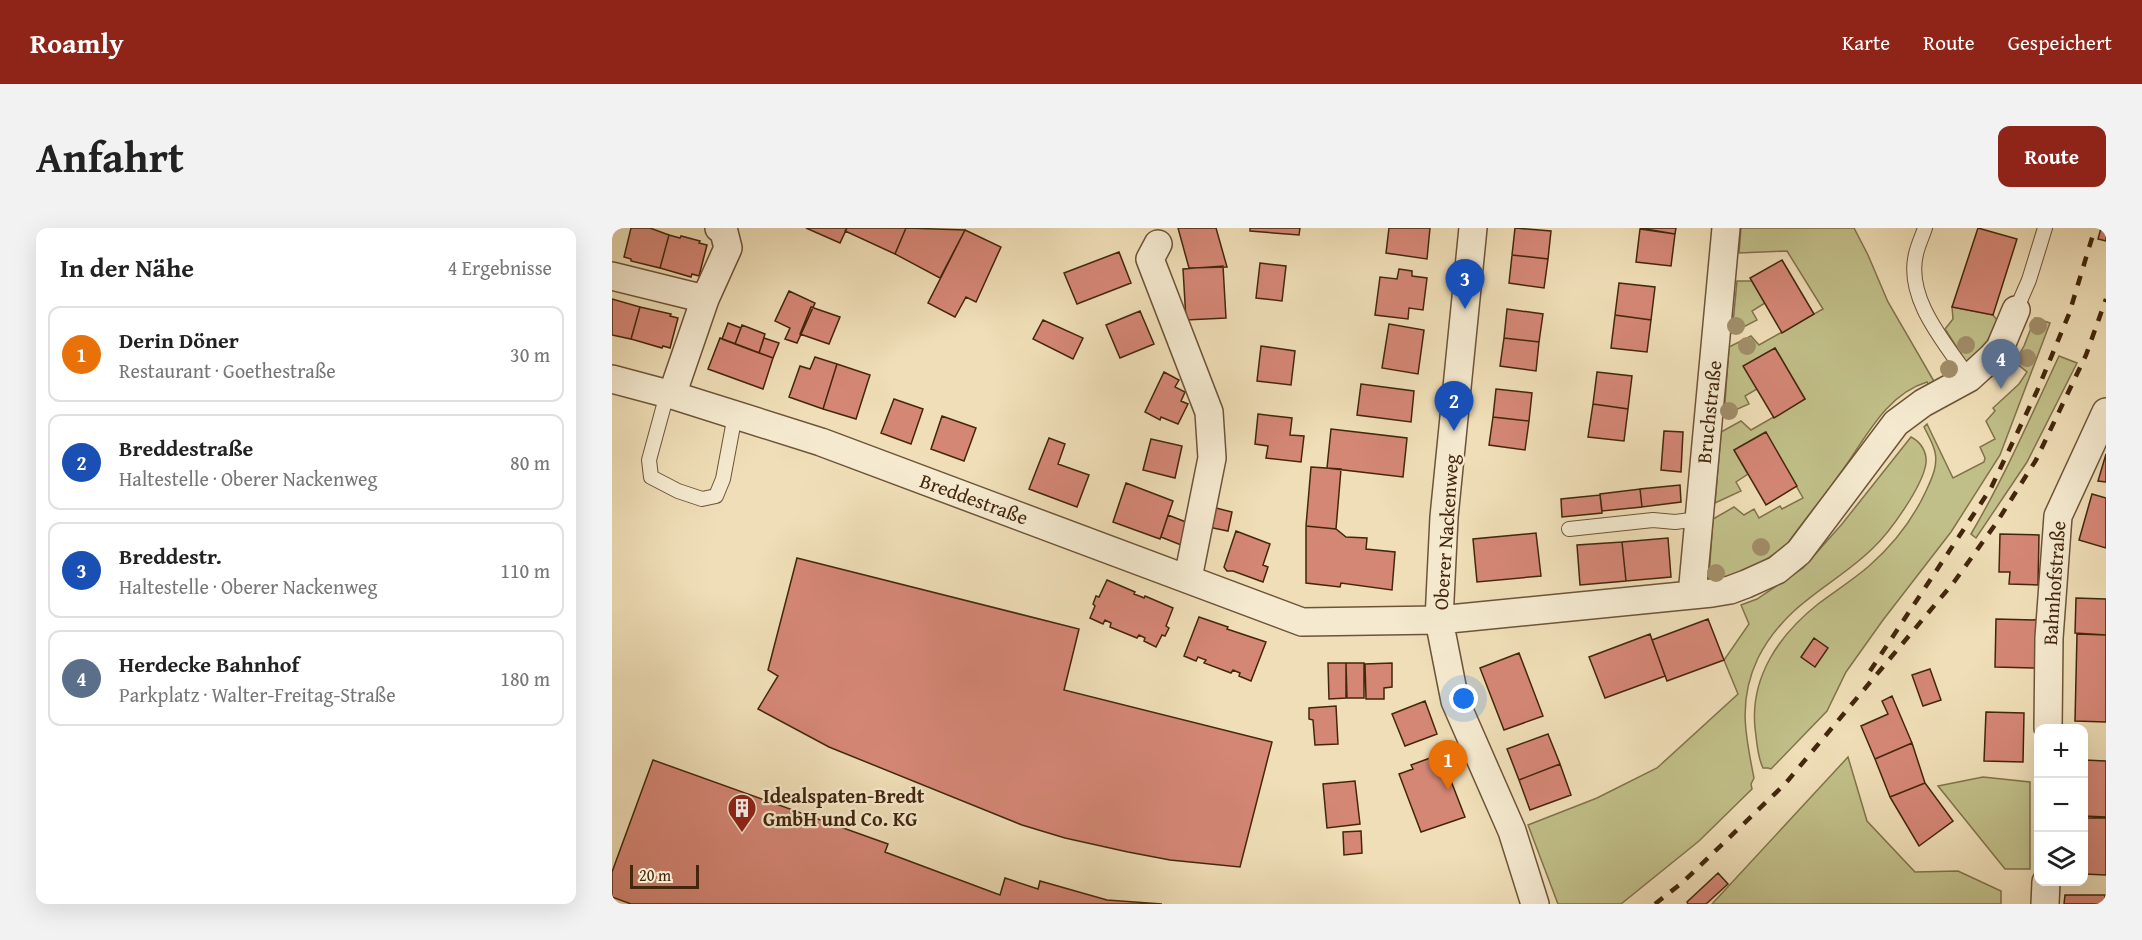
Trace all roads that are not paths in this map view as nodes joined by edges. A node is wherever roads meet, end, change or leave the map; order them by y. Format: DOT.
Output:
graph roads {
  1 [pos="719,228"];
  2 [pos="1473,228"];
  3 [pos="1726,228"];
  4 [pos="1925,228"];
  5 [pos="2044,228"];
  6 [pos="1158,244"];
  7 [pos="612,276"];
  8 [pos="705,299"];
  9 [pos="2016,310"];
  10 [pos="1969,378"];
  11 [pos="612,379"];
  12 [pos="669,395"];
  13 [pos="2106,412"];
  14 [pos="735,415"];
  15 [pos="1699,519"];
  16 [pos="1569,529"];
  17 [pos="1188,578"];
  18 [pos="1692,595"];
  19 [pos="1439,620"];
  20 [pos="2048,724"];
  21 [pos="2046,886"];
  22 [pos="1532,903"];
  23 [pos="2045,904"];
  1 -- 8 [label="street"];
  2 -- 19 [label="street, Oberer Nackenweg"];
  3 -- 15 [label="street, Bruchstraße"];
  4 -- 10 [label="lane"];
  5 -- 9 [label="lane"];
  6 -- 17 [label="street"];
  7 -- 8 [label="street"];
  8 -- 12 [label="street"];
  9 -- 10 [label="street, Breddestraße"];
  10 -- 18 [label="street, Breddestraße"];
  11 -- 12 [label="street, Breddestraße"];
  12 -- 14 [label="street, Breddestraße"];
  12 -- 14 [label="lane"];
  13 -- 20 [label="street, Bahnhofstraße"];
  14 -- 17 [label="street, Breddestraße"];
  15 -- 16 [label="lane"];
  15 -- 18 [label="street, Bruchstraße"];
  17 -- 19 [label="street, Breddestraße"];
  18 -- 19 [label="street, Breddestraße"];
  19 -- 22 [label="street, Oberer Nackenweg"];
  21 -- 23 [label="street"];
}
